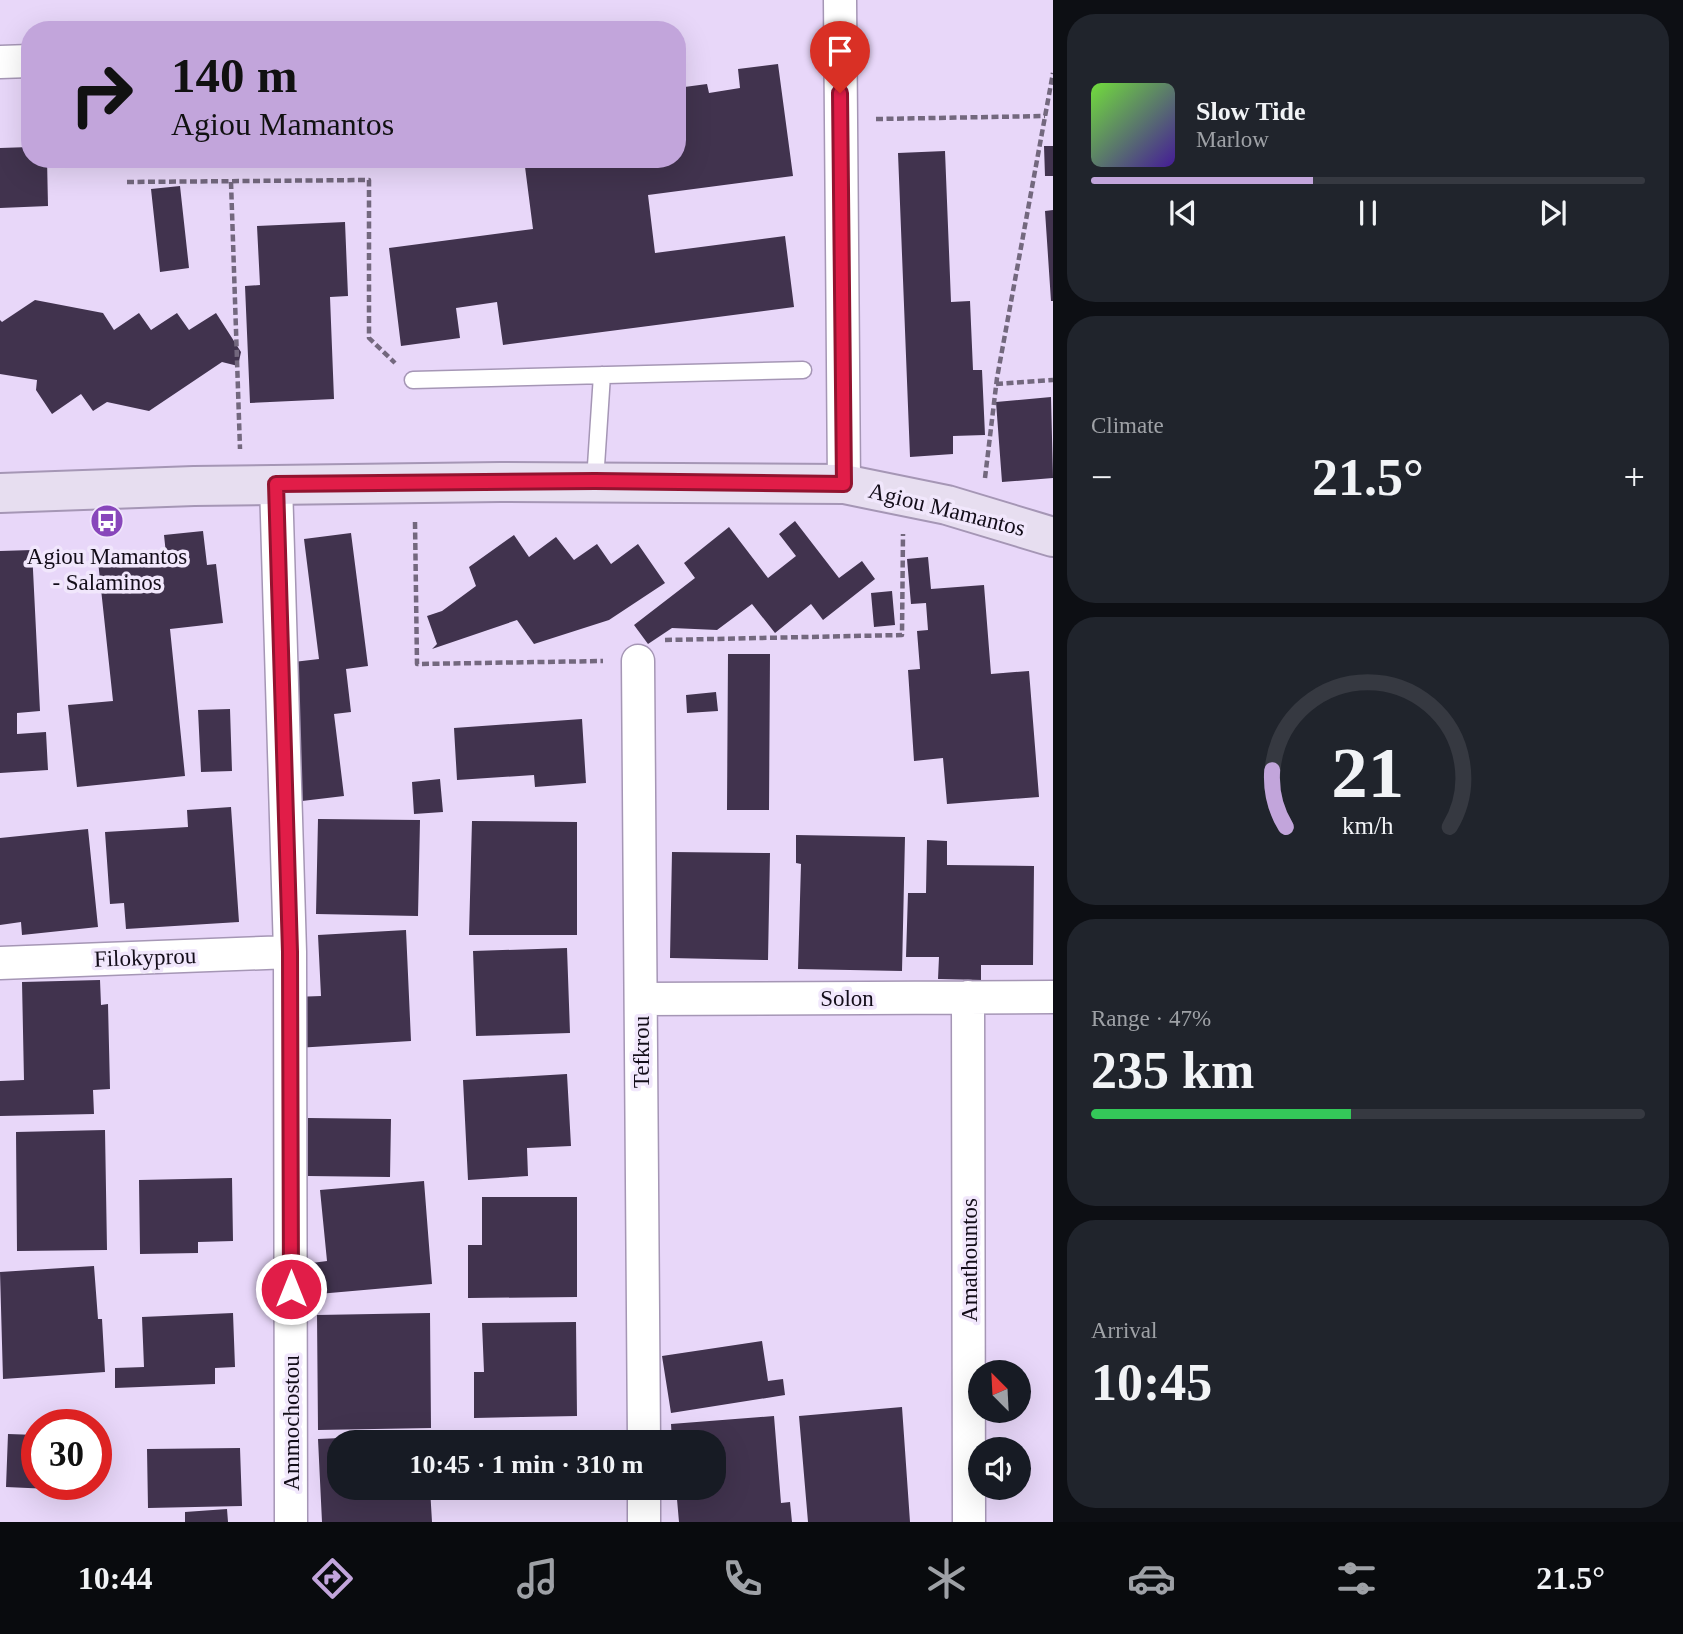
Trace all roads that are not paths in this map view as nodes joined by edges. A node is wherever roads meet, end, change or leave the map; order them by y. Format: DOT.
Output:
graph roads {
  1 [pos="839,0"];
  2 [pos="21,61"];
  3 [pos="0,62"];
  4 [pos="803,370"];
  5 [pos="602,375"];
  6 [pos="413,380"];
  7 [pos="595,481"];
  8 [pos="844,484"];
  9 [pos="259,485"];
  10 [pos="0,493"];
  11 [pos="1053,537"];
  12 [pos="638,661"];
  13 [pos="290,952"];
  14 [pos="0,963"];
  15 [pos="968,997"];
  16 [pos="1053,997"];
  17 [pos="641,999"];
  18 [pos="644,1430"];
  19 [pos="644,1500"];
  20 [pos="291,1522"];
  21 [pos="644,1522"];
  22 [pos="969,1522"];
  1 -- 8 [label="street"];
  2 -- 3 [label="street"];
  4 -- 5 [label="lane"];
  5 -- 6 [label="lane"];
  5 -- 7 [label="lane"];
  7 -- 8 [label="street, Agiou Mamantos"];
  7 -- 9 [label="street, Agiou Mamantos"];
  8 -- 11 [label="street, Agiou Mamantos"];
  9 -- 10 [label="street, Agiou Mamantos"];
  9 -- 13 [label="street, Ammochostou"];
  12 -- 17 [label="street, Tefkrou"];
  13 -- 14 [label="street, Filokyprou"];
  13 -- 20 [label="street, Ammochostou"];
  15 -- 16 [label="street, Solon"];
  15 -- 17 [label="street, Solon"];
  15 -- 22 [label="street, Amathountos"];
  17 -- 18 [label="street, Tefkrou"];
  19 -- 21 [label="street"];
}
